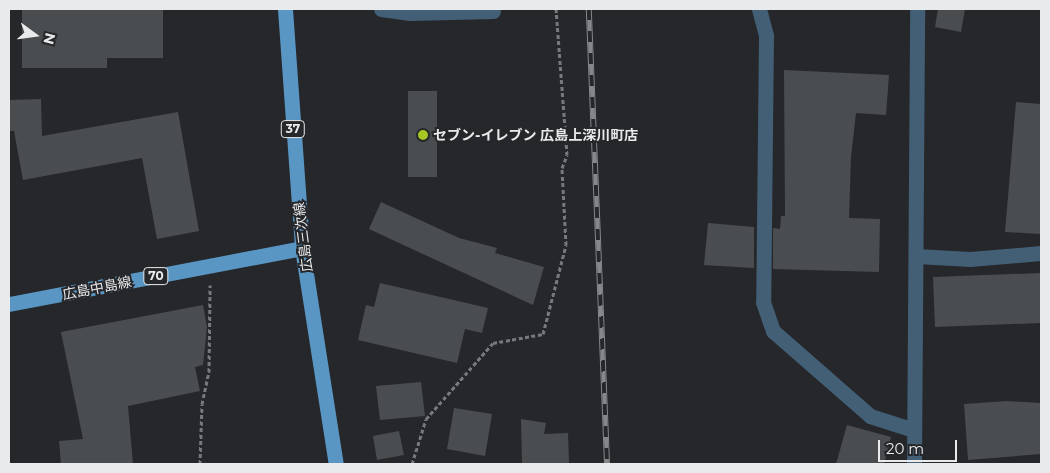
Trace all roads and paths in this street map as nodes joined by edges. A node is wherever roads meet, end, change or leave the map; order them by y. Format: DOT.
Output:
graph roads {
  1 [pos="285,9"];
  2 [pos="380,9"];
  3 [pos="556,9"];
  4 [pos="759,9"];
  5 [pos="918,9"];
  6 [pos="493,11"];
  7 [pos="302,248"];
  8 [pos="1041,253"];
  9 [pos="916,256"];
  10 [pos="210,282"];
  11 [pos="9,304"];
  12 [pos="914,430"];
  13 [pos="200,464"];
  14 [pos="336,464"];
  15 [pos="412,464"];
  16 [pos="914,464"];
  1 -- 7 [label="main road, 広島三次線 / 37"];
  2 -- 6 [label="street"];
  3 -- 15 [label="path"];
  4 -- 12 [label="street"];
  5 -- 9 [label="street"];
  7 -- 11 [label="main road, 広島中島線 / 70"];
  7 -- 14 [label="main road, 広島三次線 / 37"];
  8 -- 9 [label="street"];
  9 -- 12 [label="street"];
  10 -- 13 [label="path"];
  12 -- 16 [label="street"];
}
